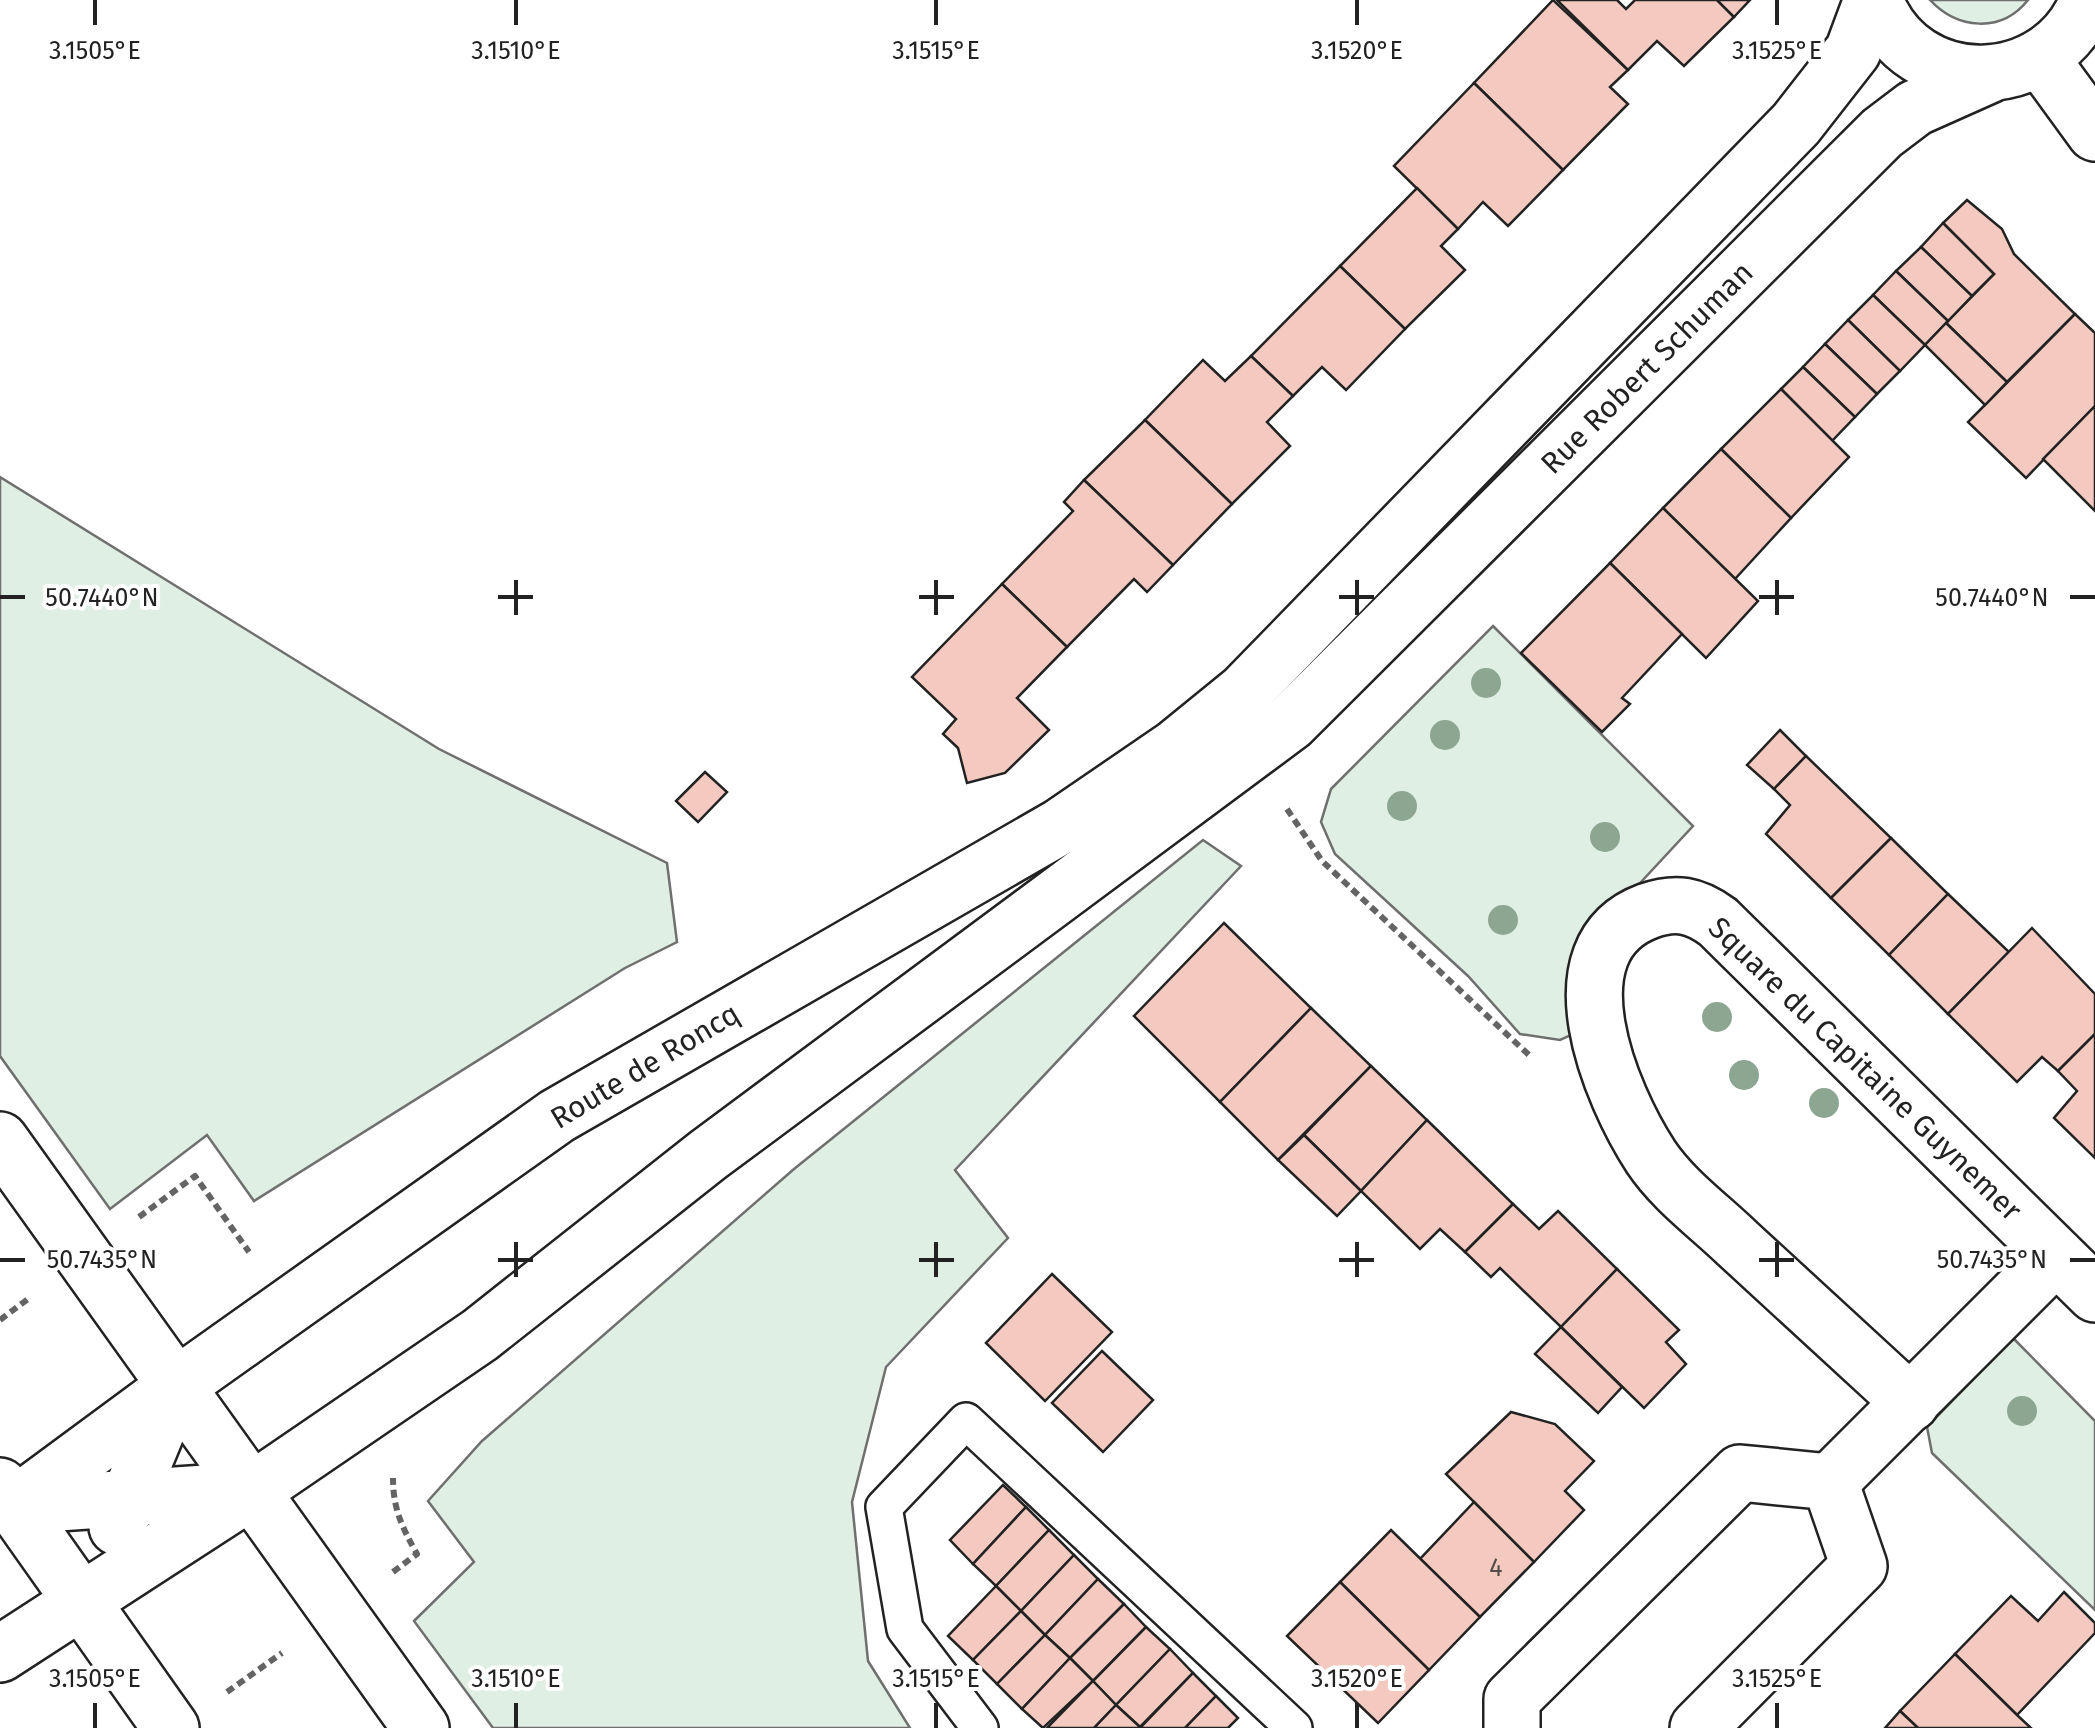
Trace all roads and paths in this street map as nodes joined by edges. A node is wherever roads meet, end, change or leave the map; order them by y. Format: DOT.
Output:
graph roads {
  1 [pos="1874,0"];
  2 [pos="2088,0"];
  3 [pos="2041,59"];
  4 [pos="1989,75"];
  5 [pos="2095,133"];
  6 [pos="1287,648"];
  7 [pos="1251,754"];
  8 [pos="1620,1098"];
  9 [pos="0,1140"];
  10 [pos="2056,1256"];
  11 [pos="2095,1294"];
  12 [pos="175,1387"];
  13 [pos="1910,1403"];
  14 [pos="1830,1482"];
  15 [pos="253,1490"];
  16 [pos="132,1497"];
  17 [pos="5,1503"];
  18 [pos="80,1599"];
  19 [pos="0,1654"];
  20 [pos="170,1728"];
  21 [pos="421,1728"];
  22 [pos="980,1728"];
  23 [pos="1294,1728"];
  24 [pos="1512,1728"];
  25 [pos="1698,1728"];
  1 -- 4 [label="main road"];
  1 -- 6 [label="main road, Rue Robert Schuman"];
  2 -- 3 [label="main road"];
  3 -- 4 [label="main road, Rue Robert Schuman"];
  3 -- 5 [label="main road"];
  4 -- 7 [label="main road, Rue Robert Schuman"];
  6 -- 12 [label="main road, Route de Roncq"];
  7 -- 8 [label="path"];
  7 -- 15 [label="main road"];
  8 -- 10 [label="main road, Square du Capitaine Guynemer"];
  8 -- 13 [label="main road, Square du Capitaine Guynemer"];
  9 -- 12 [label="main road"];
  10 -- 11 [label="main road, Square du Capitaine Guynemer"];
  10 -- 13 [label="main road"];
  12 -- 15 [label="main road"];
  12 -- 16 [label="main road"];
  12 -- 17 [label="main road, Route de Roncq"];
  13 -- 14 [label="main road"];
  14 -- 24 [label="main road"];
  14 -- 25 [label="main road"];
  15 -- 16 [label="main road"];
  15 -- 18 [label="main road"];
  15 -- 21 [label="main road"];
  16 -- 17 [label="main road"];
  16 -- 18 [label="main road"];
  17 -- 18 [label="main road"];
  18 -- 19 [label="main road"];
  18 -- 20 [label="main road"];
  22 -- 23 [label="lane"];
}
